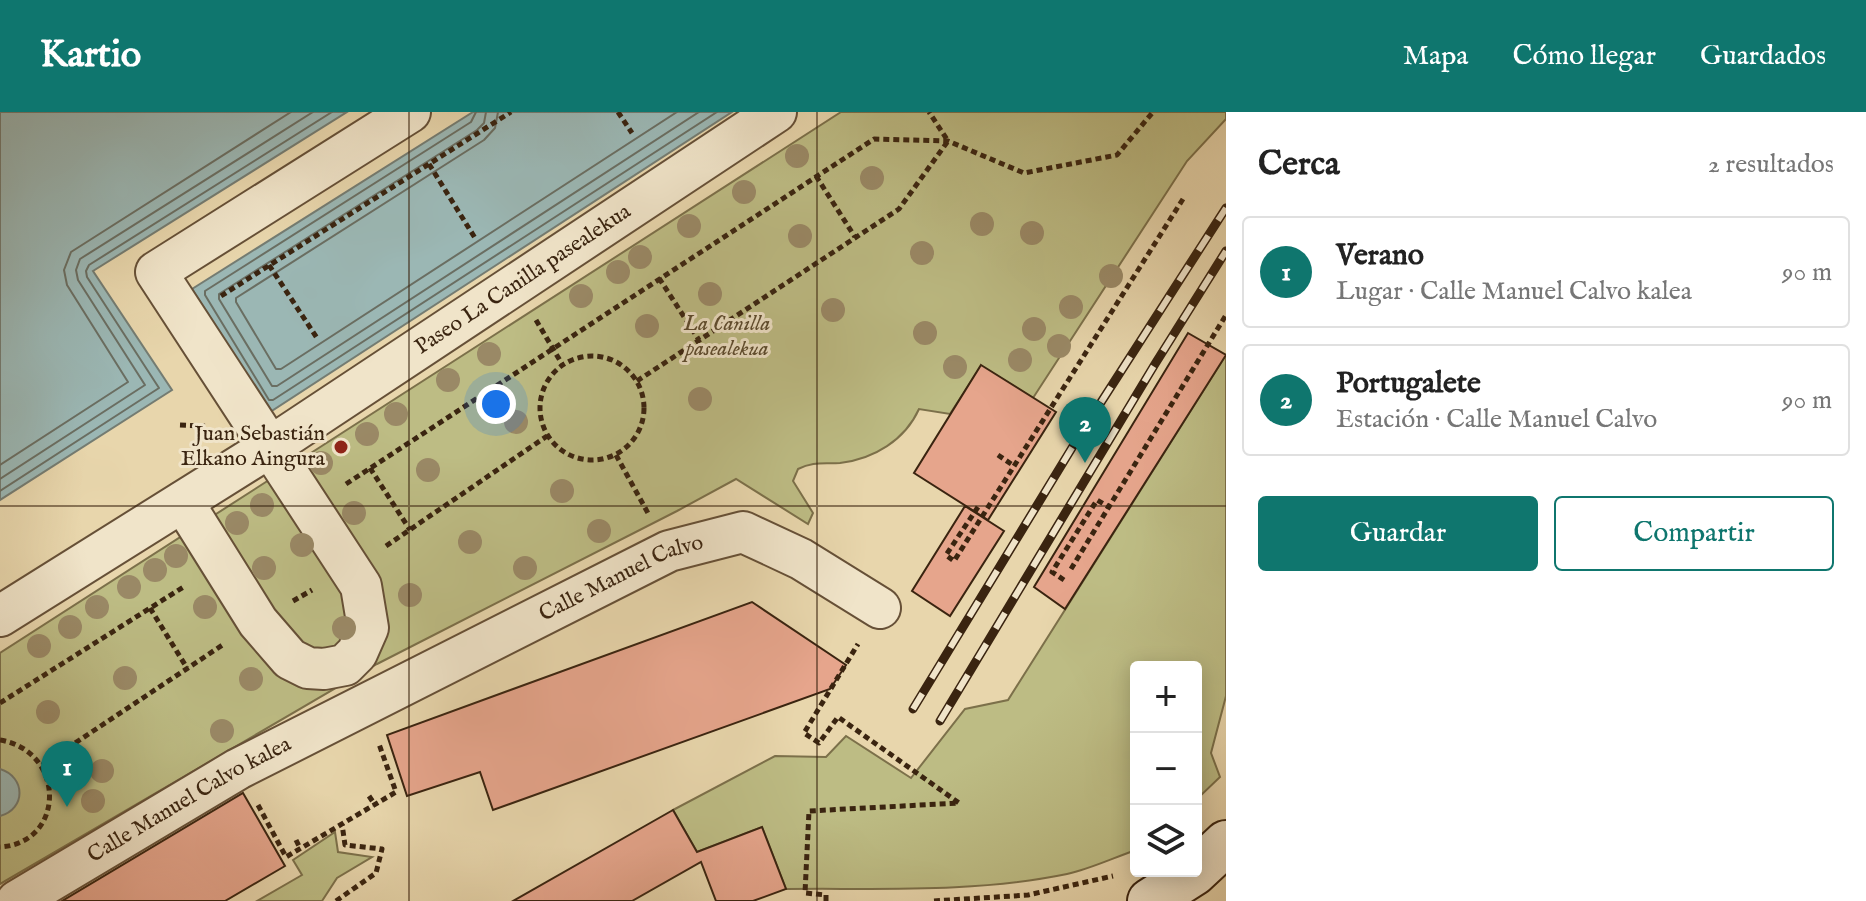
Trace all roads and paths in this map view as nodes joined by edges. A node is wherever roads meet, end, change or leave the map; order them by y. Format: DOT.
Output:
graph roads {
  1 [pos="410,112"];
  2 [pos="511,112"];
  3 [pos="618,112"];
  4 [pos="776,112"];
  5 [pos="929,112"];
  6 [pos="1153,112"];
  7 [pos="632,133"];
  8 [pos="948,141"];
  9 [pos="428,164"];
  10 [pos="816,176"];
  11 [pos="1183,199"];
  12 [pos="855,237"];
  13 [pos="475,238"];
  14 [pos="269,265"];
  15 [pos="659,278"];
  16 [pos="216,299"];
  17 [pos="1226,315"];
  18 [pos="317,338"];
  19 [pos="699,340"];
  20 [pos="553,347"];
  21 [pos="562,364"];
  22 [pos="637,381"];
  23 [pos="270,447"];
  24 [pos="616,455"];
  25 [pos="998,455"];
  26 [pos="1014,466"];
  27 [pos="370,468"];
  28 [pos="183,502"];
  29 [pos="310,506"];
  30 [pos="978,507"];
  31 [pos="1109,507"];
  32 [pos="410,530"];
  33 [pos="669,551"];
  34 [pos="222,563"];
  35 [pos="1071,569"];
  36 [pos="1064,580"];
  37 [pos="150,608"];
  38 [pos="880,608"];
  39 [pos="0,616"];
  40 [pos="345,665"];
  41 [pos="188,669"];
  42 [pos="0,703"];
  43 [pos="365,704"];
  44 [pos="0,740"];
  45 [pos="369,796"];
  46 [pos="375,805"];
  47 [pos="264,815"];
  48 [pos="342,824"];
  49 [pos="296,840"];
  50 [pos="1226,843"];
  51 [pos="0,847"];
  52 [pos="300,848"];
  53 [pos="1116,875"];
  54 [pos="17,901"];
  55 [pos="336,901"];
  56 [pos="826,901"];
  57 [pos="934,901"];
  58 [pos="1150,901"];
  1 -- 23 [label="street"];
  2 -- 9 [label="path"];
  3 -- 7 [label="path"];
  4 -- 23 [label="street, Paseo La Canilla pasealekua"];
  5 -- 8 [label="path"];
  6 -- 8 [label="path"];
  8 -- 10 [label="path"];
  8 -- 12 [label="path"];
  9 -- 13 [label="path"];
  9 -- 14 [label="path"];
  10 -- 12 [label="path"];
  10 -- 15 [label="path"];
  11 -- 26 [label="path"];
  12 -- 19 [label="path"];
  14 -- 16 [label="path"];
  14 -- 18 [label="path"];
  15 -- 19 [label="path"];
  15 -- 20 [label="path"];
  17 -- 31 [label="path"];
  19 -- 22 [label="path"];
  20 -- 21 [label="path"];
  20 -- 27 [label="path"];
  21 -- 22 [label="path"];
  21 -- 24 [label="path"];
  22 -- 24 [label="path"];
  23 -- 28 [label="street, Paseo La Canilla pasealekua"];
  23 -- 29 [label="street"];
  24 -- 33 [label="path"];
  25 -- 26 [label="path"];
  26 -- 30 [label="path"];
  27 -- 29 [label="path"];
  27 -- 32 [label="path"];
  28 -- 34 [label="street"];
  28 -- 39 [label="street, Paseo La Canilla pasealekua"];
  29 -- 40 [label="street"];
  31 -- 35 [label="path"];
  31 -- 36 [label="path"];
  33 -- 38 [label="street, Calle Manuel Calvo"];
  33 -- 43 [label="street, Calle Manuel Calvo"];
  34 -- 37 [label="path"];
  34 -- 40 [label="street"];
  37 -- 41 [label="path"];
  37 -- 42 [label="path"];
  38 -- 56 [label="path"];
  40 -- 43 [label="street"];
  43 -- 46 [label="path"];
  43 -- 54 [label="street, Calle Manuel Calvo kalea"];
  44 -- 51 [label="path"];
  45 -- 46 [label="path"];
  46 -- 48 [label="path"];
  47 -- 52 [label="path"];
  48 -- 52 [label="path"];
  48 -- 55 [label="path"];
  49 -- 52 [label="path"];
  50 -- 58 [label="street"];
  53 -- 57 [label="path"];
}
